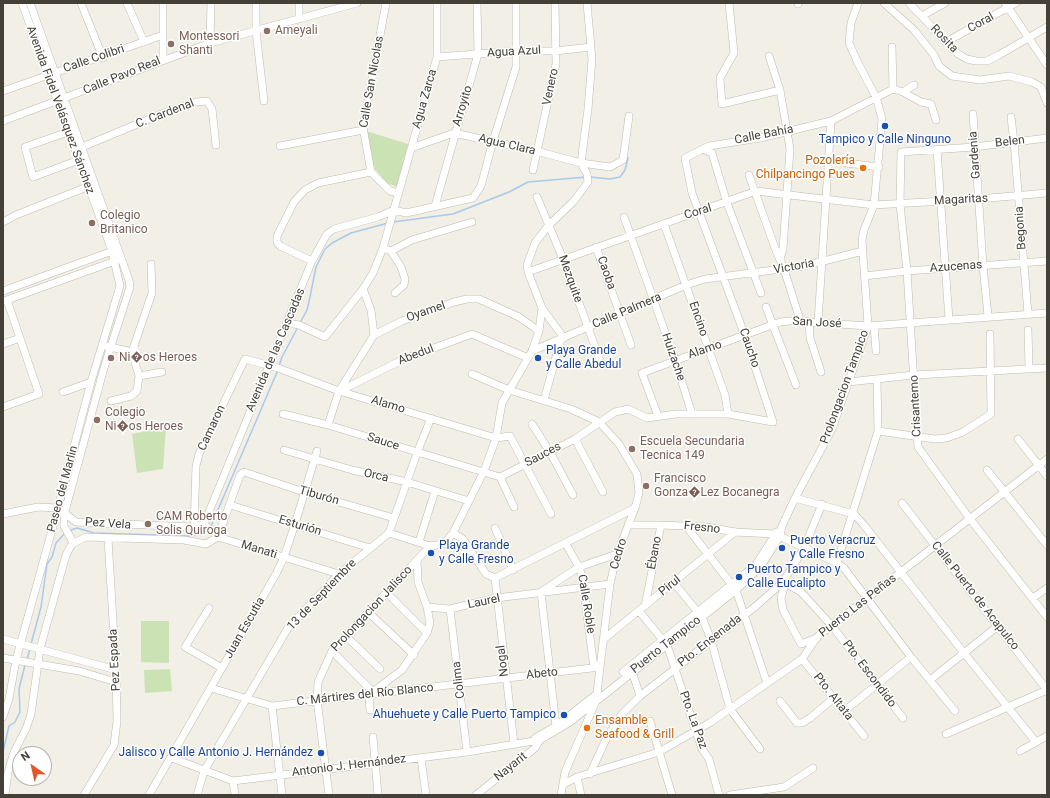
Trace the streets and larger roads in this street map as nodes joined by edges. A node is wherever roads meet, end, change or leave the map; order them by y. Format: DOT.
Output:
graph roads {
  1 [pos="22,3"];
  2 [pos="30,3"];
  3 [pos="81,3"];
  4 [pos="126,3"];
  5 [pos="163,3"];
  6 [pos="212,3"];
  7 [pos="256,3"];
  8 [pos="300,3"];
  9 [pos="357,3"];
  10 [pos="386,3"];
  11 [pos="437,3"];
  12 [pos="477,3"];
  13 [pos="516,3"];
  14 [pos="555,3"];
  15 [pos="587,3"];
  16 [pos="729,3"];
  17 [pos="858,3"];
  18 [pos="884,3"];
  19 [pos="909,3"];
  20 [pos="945,3"];
  21 [pos="1016,3"];
  22 [pos="1006,5"];
  23 [pos="922,16"];
  24 [pos="299,19"];
  25 [pos="1047,27"];
  26 [pos="256,31"];
  27 [pos="163,35"];
  28 [pos="1028,38"];
  29 [pos="144,42"];
  30 [pos="946,42"];
  31 [pos="210,43"];
  32 [pos="591,46"];
  33 [pos="892,47"];
  34 [pos="555,50"];
  35 [pos="517,51"];
  36 [pos="478,54"];
  37 [pos="769,56"];
  38 [pos="437,57"];
  39 [pos="103,58"];
  40 [pos="163,60"];
  41 [pos="1047,65"];
  42 [pos="51,74"];
  43 [pos="914,86"];
  44 [pos="893,89"];
  45 [pos="780,90"];
  46 [pos="3,92"];
  47 [pos="903,92"];
  48 [pos="876,98"];
  49 [pos="61,100"];
  50 [pos="264,100"];
  51 [pos="1047,103"];
  52 [pos="972,114"];
  53 [pos="629,116"];
  54 [pos="1011,117"];
  55 [pos="936,120"];
  56 [pos="3,121"];
  57 [pos="831,121"];
  58 [pos="363,130"];
  59 [pos="787,131"];
  60 [pos="68,132"];
  61 [pos="454,133"];
  62 [pos="1047,138"];
  63 [pos="493,141"];
  64 [pos="1014,142"];
  65 [pos="216,144"];
  66 [pos="280,146"];
  67 [pos="82,147"];
  68 [pos="974,147"];
  69 [pos="411,148"];
  70 [pos="703,149"];
  71 [pos="937,150"];
  72 [pos="536,151"];
  73 [pos="901,152"];
  74 [pos="79,160"];
  75 [pos="580,163"];
  76 [pos="846,163"];
  77 [pos="878,167"];
  78 [pos="533,170"];
  79 [pos="371,172"];
  80 [pos="749,175"];
  81 [pos="87,187"];
  82 [pos="756,191"];
  83 [pos="399,193"];
  84 [pos="692,193"];
  85 [pos="786,193"];
  86 [pos="1047,193"];
  87 [pos="1018,196"];
  88 [pos="537,197"];
  89 [pos="827,199"];
  90 [pos="978,199"];
  91 [pos="940,201"];
  92 [pos="727,203"];
  93 [pos="900,204"];
  94 [pos="874,205"];
  95 [pos="435,206"];
  96 [pos="392,212"];
  97 [pos="699,212"];
  98 [pos="624,217"];
  99 [pos="3,222"];
  100 [pos="472,222"];
  101 [pos="664,224"];
  102 [pos="548,226"];
  103 [pos="631,236"];
  104 [pos="596,247"];
  105 [pos="383,248"];
  106 [pos="115,250"];
  107 [pos="863,250"];
  108 [pos="391,251"];
  109 [pos="563,259"];
  110 [pos="780,259"];
  111 [pos="119,260"];
  112 [pos="312,261"];
  113 [pos="822,261"];
  114 [pos="1047,261"];
  115 [pos="1023,263"];
  116 [pos="151,264"];
  117 [pos="983,266"];
  118 [pos="945,268"];
  119 [pos="784,269"];
  120 [pos="907,270"];
  121 [pos="528,272"];
  122 [pos="754,273"];
  123 [pos="723,276"];
  124 [pos="865,276"];
  125 [pos="686,285"];
  126 [pos="363,289"];
  127 [pos="3,291"];
  128 [pos="395,293"];
  129 [pos="761,293"];
  130 [pos="653,300"];
  131 [pos="5,301"];
  132 [pos="766,307"];
  133 [pos="542,308"];
  134 [pos="1047,313"];
  135 [pos="620,314"];
  136 [pos="1028,314"];
  137 [pos="988,316"];
  138 [pos="800,320"];
  139 [pos="950,320"];
  140 [pos="288,322"];
  141 [pos="809,322"];
  142 [pos="818,322"];
  143 [pos="910,324"];
  144 [pos="773,325"];
  145 [pos="871,326"];
  146 [pos="587,328"];
  147 [pos="1028,330"];
  148 [pos="540,331"];
  149 [pos="374,334"];
  150 [pos="990,334"];
  151 [pos="745,336"];
  152 [pos="20,338"];
  153 [pos="562,338"];
  154 [pos="3,344"];
  155 [pos="102,345"];
  156 [pos="631,345"];
  157 [pos="110,347"];
  158 [pos="709,349"];
  159 [pos="532,351"];
  160 [pos="876,351"];
  161 [pos="132,352"];
  162 [pos="528,358"];
  163 [pos="675,360"];
  164 [pos="601,363"];
  165 [pos="269,366"];
  166 [pos="1029,368"];
  167 [pos="1047,368"];
  168 [pos="990,371"];
  169 [pos="162,372"];
  170 [pos="821,372"];
  171 [pos="472,374"];
  172 [pos="914,375"];
  173 [pos="140,376"];
  174 [pos="877,379"];
  175 [pos="91,382"];
  176 [pos="848,382"];
  177 [pos="796,385"];
  178 [pos="509,390"];
  179 [pos="339,391"];
  180 [pos="63,392"];
  181 [pos="544,400"];
  182 [pos="111,401"];
  183 [pos="3,408"];
  184 [pos="282,414"];
  185 [pos="692,414"];
  186 [pos="728,414"];
  187 [pos="658,416"];
  188 [pos="431,418"];
  189 [pos="599,422"];
  190 [pos="532,424"];
  191 [pos="328,425"];
  192 [pos="878,431"];
  193 [pos="78,432"];
  194 [pos="86,434"];
  195 [pos="916,437"];
  196 [pos="496,438"];
  197 [pos="575,439"];
  198 [pos="1018,439"];
  199 [pos="284,450"];
  200 [pos="317,451"];
  201 [pos="550,452"];
  202 [pos="417,453"];
  203 [pos="1047,458"];
  204 [pos="315,460"];
  205 [pos="526,464"];
  206 [pos="1038,465"];
  207 [pos="987,470"];
  208 [pos="484,471"];
  209 [pos="1047,476"];
  210 [pos="500,477"];
  211 [pos="407,482"];
  212 [pos="1005,491"];
  213 [pos="304,492"];
  214 [pos="435,492"];
  215 [pos="603,492"];
  216 [pos="574,495"];
  217 [pos="795,498"];
  218 [pos="469,501"];
  219 [pos="902,503"];
  220 [pos="822,504"];
  221 [pos="230,505"];
  222 [pos="514,507"];
  223 [pos="58,508"];
  224 [pos="635,508"];
  225 [pos="3,514"];
  226 [pos="551,514"];
  227 [pos="854,514"];
  228 [pos="64,515"];
  229 [pos="394,518"];
  230 [pos="970,519"];
  231 [pos="204,524"];
  232 [pos="295,524"];
  233 [pos="660,524"];
  234 [pos="628,525"];
  235 [pos="686,526"];
  236 [pos="194,527"];
  237 [pos="495,528"];
  238 [pos="453,532"];
  239 [pos="735,532"];
  240 [pos="389,533"];
  241 [pos="777,535"];
  242 [pos="218,537"];
  243 [pos="108,539"];
  244 [pos="73,542"];
  245 [pos="420,542"];
  246 [pos="566,544"];
  247 [pos="430,546"];
  248 [pos="936,546"];
  249 [pos="1047,546"];
  250 [pos="370,548"];
  251 [pos="804,548"];
  252 [pos="617,554"];
  253 [pos="709,555"];
  254 [pos="284,558"];
  255 [pos="417,561"];
  256 [pos="837,562"];
  257 [pos="580,567"];
  258 [pos="513,570"];
  259 [pos="900,573"];
  260 [pos="339,574"];
  261 [pos="495,578"];
  262 [pos="674,583"];
  263 [pos="784,583"];
  264 [pos="610,584"];
  265 [pos="584,587"];
  266 [pos="734,588"];
  267 [pos="1047,588"];
  268 [pos="541,592"];
  269 [pos="387,593"];
  270 [pos="496,598"];
  271 [pos="868,598"];
  272 [pos="1032,598"];
  273 [pos="427,607"];
  274 [pos="208,608"];
  275 [pos="642,608"];
  276 [pos="450,609"];
  277 [pos="369,613"];
  278 [pos="700,615"];
  279 [pos="744,615"];
  280 [pos="1047,617"];
  281 [pos="832,626"];
  282 [pos="998,626"];
  283 [pos="427,633"];
  284 [pos="347,637"];
  285 [pos="817,638"];
  286 [pos="3,639"];
  287 [pos="604,639"];
  288 [pos="711,640"];
  289 [pos="666,643"];
  290 [pos="24,644"];
  291 [pos="38,648"];
  292 [pos="332,651"];
  293 [pos="964,653"];
  294 [pos="414,655"];
  295 [pos="911,657"];
  296 [pos="3,658"];
  297 [pos="802,658"];
  298 [pos="23,661"];
  299 [pos="38,664"];
  300 [pos="222,668"];
  301 [pos="597,668"];
  302 [pos="675,668"];
  303 [pos="380,669"];
  304 [pos="116,670"];
  305 [pos="632,671"];
  306 [pos="550,674"];
  307 [pos="505,678"];
  308 [pos="930,680"];
  309 [pos="116,682"];
  310 [pos="767,683"];
  311 [pos="459,684"];
  312 [pos="876,685"];
  313 [pos="211,688"];
  314 [pos="1047,690"];
  315 [pos="371,693"];
  316 [pos="640,696"];
  317 [pos="596,697"];
  318 [pos="247,698"];
  319 [pos="833,699"];
  320 [pos="317,700"];
  321 [pos="780,701"];
  322 [pos="272,706"];
  323 [pos="1008,707"];
  324 [pos="730,708"];
  325 [pos="370,710"];
  326 [pos="955,711"];
  327 [pos="843,712"];
  328 [pos="3,717"];
  329 [pos="903,718"];
  330 [pos="650,721"];
  331 [pos="556,726"];
  332 [pos="696,730"];
  333 [pos="946,734"];
  334 [pos="864,736"];
  335 [pos="1047,736"];
  336 [pos="373,737"];
  337 [pos="540,738"];
  338 [pos="1036,742"];
  339 [pos="514,744"];
  340 [pos="760,750"];
  341 [pos="1020,751"];
  342 [pos="467,752"];
  343 [pos="659,752"];
  344 [pos="172,758"];
  345 [pos="421,758"];
  346 [pos="375,763"];
  347 [pos="813,768"];
  348 [pos="326,769"];
  349 [pos="204,771"];
  350 [pos="280,774"];
  351 [pos="590,774"];
  352 [pos="577,777"];
  353 [pos="233,781"];
  354 [pos="564,784"];
  355 [pos="5,795"];
  356 [pos="84,795"];
  357 [pos="149,795"];
  358 [pos="197,795"];
  359 [pos="235,795"];
  360 [pos="282,795"];
  361 [pos="329,795"];
  362 [pos="378,795"];
  363 [pos="426,795"];
  364 [pos="476,795"];
  365 [pos="561,795"];
  366 [pos="581,795"];
  367 [pos="672,795"];
  368 [pos="719,795"];
  369 [pos="730,795"];
  1 -- 42 [label="street, Avenida Fidel Velásquez Sánchez"];
  2 -- 42 [label="street, Avenida Fidel Velásquez Sánchez"];
  3 -- 39 [label="street"];
  4 -- 29 [label="street"];
  5 -- 27 [label="street"];
  6 -- 31 [label="street"];
  7 -- 26 [label="street"];
  8 -- 24 [label="street"];
  9 -- 24 [label="street, Calle Pavo Real"];
  10 -- 58 [label="street, Calle San Nicolas"];
  11 -- 38 [label="street, Agua Zarca"];
  12 -- 36 [label="street, Arroyito"];
  13 -- 35 [label="street"];
  14 -- 34 [label="street, Venero"];
  15 -- 32 [label="street"];
  16 -- 45 [label="street"];
  17 -- 48 [label="street, Prolongacion Tampico"];
  18 -- 51 [label="street"];
  19 -- 23 [label="street, Rosita"];
  20 -- 23 [label="street"];
  21 -- 22 [label="street, Coral"];
  22 -- 28 [label="street"];
  22 -- 30 [label="street, Coral"];
  23 -- 30 [label="street, Rosita"];
  24 -- 26 [label="street, Calle Pavo Real"];
  25 -- 28 [label="street, Rosita"];
  26 -- 31 [label="street, Calle Pavo Real"];
  26 -- 50 [label="street"];
  27 -- 29 [label="street, Calle Colibri"];
  27 -- 40 [label="street"];
  28 -- 30 [label="street, Rosita"];
  28 -- 41 [label="street"];
  29 -- 39 [label="street, Calle Colibri"];
  31 -- 40 [label="street, Calle Pavo Real"];
  32 -- 34 [label="street, Agua Azul"];
  32 -- 75 [label="street"];
  33 -- 44 [label="street"];
  34 -- 35 [label="street, Agua Azul"];
  34 -- 72 [label="street, Venero"];
  35 -- 36 [label="street, Agua Azul"];
  35 -- 63 [label="street"];
  36 -- 38 [label="street, Agua Azul"];
  36 -- 61 [label="street, Arroyito"];
  37 -- 45 [label="street"];
  38 -- 69 [label="street, Agua Zarca"];
  39 -- 42 [label="street, Calle Colibri"];
  40 -- 49 [label="street, Calle Pavo Real"];
  42 -- 46 [label="street, Calle Colibri"];
  42 -- 49 [label="street, Avenida Fidel Velásquez Sánchez"];
  43 -- 47 [label="street"];
  44 -- 47 [label="street"];
  44 -- 48 [label="street, Calle Bahía"];
  45 -- 59 [label="street"];
  47 -- 55 [label="street"];
  48 -- 57 [label="street, Calle Bahía"];
  48 -- 77 [label="street, Prolongacion Tampico"];
  49 -- 56 [label="street, Calle Pavo Real"];
  49 -- 60 [label="street, Avenida Fidel Velásquez Sánchez"];
  49 -- 67 [label="street, Avenida Fidel Velásquez Sánchez"];
  52 -- 68 [label="street, Gardenia"];
  53 -- 75 [label="street, Agua Clara"];
  54 -- 64 [label="street, Begonia"];
  57 -- 59 [label="street, Calle Bahía"];
  57 -- 89 [label="street"];
  58 -- 66 [label="street"];
  58 -- 79 [label="street, Calle San Nicolas"];
  59 -- 70 [label="street, Calle Bahía"];
  59 -- 85 [label="street"];
  60 -- 74 [label="street, Avenida Fidel Velásquez Sánchez"];
  60 -- 74 [label="street"];
  61 -- 63 [label="street, Agua Clara"];
  61 -- 69 [label="street"];
  61 -- 95 [label="street, Arroyito"];
  62 -- 64 [label="street, Belen"];
  63 -- 72 [label="street, Agua Clara"];
  63 -- 95 [label="street"];
  64 -- 68 [label="street, Belen"];
  64 -- 87 [label="street, Begonia"];
  65 -- 67 [label="street, C. Cardenal"];
  67 -- 106 [label="street, Avenida Fidel Velásquez Sánchez"];
  68 -- 71 [label="street, Belen"];
  68 -- 90 [label="street, Gardenia"];
  69 -- 83 [label="street, Agua Zarca"];
  70 -- 84 [label="street, Calle Bahía"];
  70 -- 92 [label="street"];
  71 -- 73 [label="street, Belen"];
  71 -- 91 [label="street"];
  72 -- 75 [label="street, Agua Clara"];
  72 -- 78 [label="street, Venero"];
  73 -- 93 [label="street, Crisantemo"];
  74 -- 81 [label="street, Avenida Fidel Velásquez Sánchez"];
  75 -- 102 [label="street"];
  76 -- 77 [label="street"];
  77 -- 94 [label="street, Prolongacion Tampico"];
  79 -- 83 [label="street"];
  79 -- 112 [label="street"];
  80 -- 82 [label="street"];
  81 -- 99 [label="street"];
  81 -- 106 [label="street, Avenida Fidel Velásquez Sánchez"];
  82 -- 85 [label="street, Coral"];
  82 -- 92 [label="street, Coral"];
  82 -- 110 [label="street"];
  83 -- 96 [label="street, Agua Zarca"];
  84 -- 97 [label="street, Caucho"];
  85 -- 89 [label="street, Coral"];
  85 -- 110 [label="street"];
  86 -- 87 [label="street, Magaritas"];
  87 -- 90 [label="street, Magaritas"];
  87 -- 115 [label="street, Begonia"];
  88 -- 102 [label="street, Mezquite"];
  89 -- 94 [label="street, Coral"];
  89 -- 113 [label="street"];
  90 -- 91 [label="street, Magaritas"];
  90 -- 117 [label="street, Gardenia"];
  91 -- 93 [label="street, Magaritas"];
  91 -- 118 [label="street"];
  92 -- 97 [label="street, Coral"];
  92 -- 122 [label="street"];
  93 -- 94 [label="street, Magaritas"];
  93 -- 120 [label="street, Crisantemo"];
  94 -- 107 [label="street, Prolongacion Tampico"];
  95 -- 96 [label="street"];
  96 -- 105 [label="street"];
  96 -- 112 [label="street, Avenida de las Cascadas"];
  97 -- 101 [label="street, Coral"];
  97 -- 123 [label="street, Caucho"];
  98 -- 103 [label="street, Huizache"];
  100 -- 108 [label="street"];
  101 -- 103 [label="street, Coral"];
  101 -- 125 [label="street, Encino"];
  102 -- 109 [label="street, Mezquite"];
  102 -- 121 [label="street"];
  103 -- 104 [label="street, Coral"];
  103 -- 130 [label="street, Huizache"];
  104 -- 109 [label="street, Coral"];
  104 -- 135 [label="street, Caoba"];
  105 -- 108 [label="street"];
  105 -- 126 [label="street"];
  106 -- 111 [label="street, Avenida Fidel Velásquez Sánchez"];
  106 -- 127 [label="street"];
  107 -- 113 [label="street, Victoria"];
  107 -- 124 [label="street, Prolongacion Tampico"];
  108 -- 128 [label="street"];
  109 -- 121 [label="street, Coral"];
  109 -- 146 [label="street, Mezquite"];
  110 -- 119 [label="street"];
  111 -- 131 [label="street"];
  111 -- 155 [label="street, Paseo del Marlin"];
  111 -- 157 [label="street, Paseo del Marlin"];
  112 -- 140 [label="street, Avenida de las Cascadas"];
  113 -- 119 [label="street, Victoria"];
  113 -- 142 [label="street"];
  114 -- 115 [label="street, Azucenas"];
  115 -- 117 [label="street, Azucenas"];
  115 -- 136 [label="street, Begonia"];
  116 -- 161 [label="street"];
  117 -- 118 [label="street, Azucenas"];
  117 -- 137 [label="street, Gardenia"];
  118 -- 120 [label="street, Azucenas"];
  118 -- 139 [label="street"];
  119 -- 122 [label="street, Victoria"];
  119 -- 138 [label="street"];
  120 -- 124 [label="street, Azucenas"];
  120 -- 143 [label="street, Crisantemo"];
  121 -- 133 [label="street"];
  122 -- 123 [label="street, Victoria"];
  122 -- 129 [label="street"];
  123 -- 125 [label="street, Calle Palmera"];
  123 -- 151 [label="street, Caucho"];
  124 -- 145 [label="street, Prolongacion Tampico"];
  125 -- 130 [label="street, Calle Palmera"];
  125 -- 158 [label="street, Encino"];
  126 -- 140 [label="street"];
  126 -- 149 [label="street"];
  130 -- 135 [label="street, Calle Palmera"];
  130 -- 163 [label="street, Huizache"];
  131 -- 152 [label="street"];
  132 -- 144 [label="street"];
  133 -- 148 [label="street"];
  133 -- 153 [label="street"];
  134 -- 136 [label="street, San José"];
  135 -- 146 [label="street, Calle Palmera"];
  135 -- 156 [label="street, Caoba"];
  136 -- 137 [label="street, San José"];
  137 -- 139 [label="street, San José"];
  138 -- 141 [label="street, San José"];
  138 -- 144 [label="street, San José"];
  139 -- 143 [label="street, San José"];
  140 -- 165 [label="street, Avenida de las Cascadas"];
  141 -- 142 [label="street, San José"];
  141 -- 170 [label="street"];
  142 -- 145 [label="street, San José"];
  143 -- 145 [label="street, San José"];
  143 -- 172 [label="street, Crisantemo"];
  144 -- 151 [label="street, San José"];
  144 -- 177 [label="street"];
  145 -- 160 [label="street"];
  145 -- 176 [label="street, Prolongacion Tampico"];
  146 -- 153 [label="street, Calle Palmera"];
  146 -- 164 [label="street, Mezquite"];
  147 -- 166 [label="street"];
  148 -- 149 [label="street, Oyamel"];
  148 -- 159 [label="street"];
  149 -- 179 [label="street"];
  150 -- 168 [label="street"];
  151 -- 158 [label="street, Alamo"];
  151 -- 186 [label="street, Caucho"];
  152 -- 154 [label="street"];
  152 -- 183 [label="street"];
  153 -- 159 [label="street, Calle Palmera"];
  153 -- 181 [label="street"];
  155 -- 157 [label="street"];
  155 -- 175 [label="street, Paseo del Marlin"];
  157 -- 161 [label="street"];
  157 -- 194 [label="street, Paseo del Marlin"];
  158 -- 163 [label="street, Alamo"];
  158 -- 186 [label="street, Encino"];
  159 -- 162 [label="street"];
  161 -- 173 [label="street"];
  162 -- 178 [label="street"];
  162 -- 179 [label="street, Abedul"];
  163 -- 185 [label="street, Huizache"];
  163 -- 187 [label="street, Alamo"];
  165 -- 179 [label="street, Alamo"];
  165 -- 231 [label="street, Avenida de las Cascadas"];
  165 -- 236 [label="street, Camaron"];
  166 -- 167 [label="street"];
  166 -- 168 [label="street"];
  168 -- 172 [label="street"];
  168 -- 195 [label="street"];
  169 -- 173 [label="street"];
  171 -- 178 [label="street, Cedro"];
  172 -- 174 [label="street"];
  172 -- 195 [label="street, Crisantemo"];
  173 -- 182 [label="street"];
  174 -- 176 [label="street"];
  174 -- 192 [label="street"];
  175 -- 180 [label="street"];
  175 -- 193 [label="street, Paseo del Marlin"];
  176 -- 217 [label="street, Prolongacion Tampico"];
  178 -- 181 [label="street, Cedro"];
  178 -- 196 [label="street"];
  179 -- 188 [label="street, Alamo"];
  179 -- 191 [label="street"];
  181 -- 189 [label="street, Cedro"];
  184 -- 191 [label="street, Sauce"];
  185 -- 186 [label="street"];
  185 -- 187 [label="street"];
  187 -- 189 [label="street"];
  188 -- 196 [label="street, Alamo"];
  188 -- 202 [label="street"];
  189 -- 197 [label="street, Sauces"];
  189 -- 224 [label="street, Cedro"];
  190 -- 201 [label="street"];
  191 -- 202 [label="street, Sauce"];
  192 -- 195 [label="street"];
  192 -- 227 [label="street"];
  193 -- 194 [label="street"];
  193 -- 223 [label="street, Paseo del Marlin"];
  194 -- 228 [label="street, Paseo del Marlin"];
  195 -- 230 [label="street, Crisantemo"];
  196 -- 205 [label="street, Alamo"];
  196 -- 208 [label="street"];
  197 -- 201 [label="street, Sauces"];
  197 -- 215 [label="street"];
  198 -- 206 [label="street"];
  199 -- 204 [label="street, Orca"];
  200 -- 204 [label="street, Juan Escutia"];
  201 -- 205 [label="street, Sauces"];
  201 -- 216 [label="street"];
  202 -- 208 [label="street, Sauce"];
  202 -- 211 [label="street"];
  203 -- 206 [label="street, Puerto Las Peñas"];
  204 -- 211 [label="street, Orca"];
  204 -- 213 [label="street, Juan Escutia"];
  205 -- 210 [label="street, Sauces"];
  205 -- 226 [label="street"];
  206 -- 209 [label="street"];
  206 -- 212 [label="street, Puerto Las Peñas"];
  207 -- 212 [label="street"];
  208 -- 210 [label="street"];
  208 -- 218 [label="street"];
  210 -- 222 [label="street"];
  211 -- 214 [label="street, Orca"];
  211 -- 229 [label="street"];
  212 -- 230 [label="street, Puerto Las Peñas"];
  212 -- 249 [label="street"];
  213 -- 221 [label="street, Tiburón"];
  213 -- 229 [label="street, Tiburón"];
  213 -- 232 [label="street, Juan Escutia"];
  214 -- 218 [label="street, Orca"];
  214 -- 245 [label="street"];
  217 -- 220 [label="street"];
  217 -- 241 [label="street, Prolongacion Tampico"];
  218 -- 238 [label="street"];
  219 -- 248 [label="street, Calle Puerto de Acapulco"];
  220 -- 227 [label="street"];
  220 -- 251 [label="street, Pto. Ensenada"];
  221 -- 232 [label="street, Esturión"];
  221 -- 242 [label="street"];
  223 -- 225 [label="street"];
  223 -- 228 [label="street, Pez Vela"];
  223 -- 290 [label="street, Paseo del Marlin"];
  224 -- 234 [label="street, Cedro"];
  224 -- 246 [label="street"];
  227 -- 256 [label="street"];
  227 -- 259 [label="street"];
  228 -- 236 [label="street, Pez Vela"];
  228 -- 244 [label="street, Paseo del Marlin"];
  229 -- 240 [label="street"];
  230 -- 248 [label="street, Puerto Las Peñas"];
  230 -- 272 [label="street, Crisantemo"];
  231 -- 236 [label="street"];
  231 -- 242 [label="street"];
  232 -- 250 [label="street, Esturión"];
  232 -- 254 [label="street, Juan Escutia"];
  233 -- 234 [label="street, Fresno"];
  233 -- 235 [label="street, Fresno"];
  233 -- 275 [label="street, Ébano"];
  234 -- 252 [label="street, Cedro"];
  235 -- 239 [label="street, Fresno"];
  235 -- 253 [label="street"];
  237 -- 258 [label="street"];
  238 -- 247 [label="street"];
  238 -- 261 [label="street"];
  239 -- 241 [label="street, Fresno"];
  239 -- 253 [label="street, Pirul"];
  240 -- 245 [label="street"];
  240 -- 250 [label="street, 13 de Septiembre"];
  241 -- 251 [label="street"];
  241 -- 266 [label="street, Puerto Tampico"];
  242 -- 243 [label="street"];
  242 -- 254 [label="street, Manati"];
  243 -- 244 [label="street, Paseo del Marlin"];
  243 -- 304 [label="street, Pez Espada"];
  244 -- 291 [label="street, Paseo del Marlin"];
  245 -- 247 [label="street"];
  246 -- 257 [label="street, Calle Roble"];
  246 -- 258 [label="street"];
  247 -- 255 [label="street, Prolongacion Jalisco"];
  248 -- 259 [label="street, Puerto Las Peñas"];
  248 -- 282 [label="street, Calle Puerto de Acapulco"];
  250 -- 260 [label="street, 13 de Septiembre"];
  251 -- 256 [label="street"];
  251 -- 263 [label="street, Pto. Ensenada"];
  252 -- 257 [label="street, Laurel"];
  252 -- 264 [label="street, Cedro"];
  253 -- 262 [label="street, Pirul"];
  253 -- 266 [label="street"];
  254 -- 260 [label="street, Manati"];
  254 -- 300 [label="street, Juan Escutia"];
  255 -- 269 [label="street, Prolongacion Jalisco"];
  255 -- 273 [label="street"];
  256 -- 271 [label="street"];
  257 -- 265 [label="street, Calle Roble"];
  257 -- 268 [label="street, Laurel"];
  258 -- 261 [label="street"];
  259 -- 271 [label="street, Puerto Las Peñas"];
  259 -- 293 [label="street"];
  260 -- 318 [label="street, 13 de Septiembre"];
  261 -- 270 [label="street, Nogal"];
  262 -- 275 [label="street, Pirul"];
  262 -- 278 [label="street"];
  263 -- 279 [label="street, Pto. Ensenada"];
  263 -- 281 [label="street, Pto. Escondido"];
  263 -- 285 [label="street"];
  264 -- 265 [label="street, Laurel"];
  264 -- 287 [label="street, Cedro"];
  265 -- 268 [label="street, Laurel"];
  265 -- 301 [label="street, Calle Roble"];
  266 -- 278 [label="street, Puerto Tampico"];
  266 -- 279 [label="street"];
  267 -- 272 [label="street"];
  268 -- 270 [label="street, Laurel"];
  268 -- 306 [label="street"];
  269 -- 277 [label="street, Prolongacion Jalisco"];
  269 -- 283 [label="street"];
  270 -- 276 [label="street, Laurel"];
  270 -- 307 [label="street, Nogal"];
  271 -- 281 [label="street, Puerto Las Peñas"];
  271 -- 295 [label="street"];
  272 -- 280 [label="street, Crisantemo"];
  273 -- 276 [label="street, Laurel"];
  273 -- 283 [label="street"];
  274 -- 300 [label="street"];
  275 -- 287 [label="street, Pirul"];
  275 -- 289 [label="street"];
  276 -- 311 [label="street, Colima"];
  277 -- 284 [label="street, Prolongacion Jalisco"];
  277 -- 294 [label="street"];
  278 -- 288 [label="street"];
  278 -- 289 [label="street, Puerto Tampico"];
  279 -- 288 [label="street, Pto. Ensenada"];
  279 -- 310 [label="street"];
  281 -- 285 [label="street, Puerto Las Peñas"];
  281 -- 312 [label="street, Pto. Escondido"];
  282 -- 293 [label="street"];
  282 -- 314 [label="street, Calle Puerto de Acapulco"];
  283 -- 294 [label="street"];
  284 -- 292 [label="street, Prolongacion Jalisco"];
  284 -- 303 [label="street"];
  285 -- 297 [label="street, Puerto Las Peñas"];
  286 -- 290 [label="street"];
  287 -- 301 [label="street, Cedro"];
  288 -- 302 [label="street, Pto. Ensenada"];
  288 -- 324 [label="street"];
  289 -- 302 [label="street, Pto. La Paz"];
  289 -- 305 [label="street, Puerto Tampico"];
  289 -- 317 [label="street, Puerto Tampico"];
  290 -- 291 [label="street"];
  290 -- 298 [label="street, Paseo del Marlin"];
  291 -- 299 [label="street, Paseo del Marlin"];
  291 -- 304 [label="street"];
  292 -- 315 [label="street"];
  292 -- 320 [label="street, Prolongacion Jalisco"];
  293 -- 308 [label="street"];
  293 -- 323 [label="street"];
  294 -- 315 [label="street"];
  295 -- 308 [label="street"];
  295 -- 312 [label="street"];
  296 -- 298 [label="street"];
  297 -- 310 [label="street, Puerto Las Peñas"];
  297 -- 319 [label="street, Pto. Altata"];
  298 -- 299 [label="street"];
  298 -- 328 [label="street, Paseo del Marlin"];
  299 -- 309 [label="street"];
  299 -- 355 [label="street, Paseo del Marlin"];
  300 -- 313 [label="street, Juan Escutia"];
  301 -- 306 [label="street, Abeto"];
  301 -- 317 [label="street, Cedro"];
  302 -- 316 [label="street, Pto. Ensenada"];
  302 -- 332 [label="street, Pto. La Paz"];
  304 -- 309 [label="street, Pez Espada"];
  305 -- 316 [label="street"];
  305 -- 317 [label="street, Puerto Tampico"];
  306 -- 307 [label="street, Abeto"];
  306 -- 331 [label="street"];
  307 -- 311 [label="street, Abeto"];
  307 -- 339 [label="street, Nogal"];
  308 -- 326 [label="street"];
  309 -- 356 [label="street, Pez Espada"];
  310 -- 324 [label="street, Puerto Las Peñas"];
  311 -- 315 [label="street, C. Mártires del Río Blanco"];
  311 -- 342 [label="street, Colima"];
  312 -- 327 [label="street"];
  312 -- 329 [label="street, Pto. Escondido"];
  313 -- 318 [label="street"];
  313 -- 344 [label="street, Juan Escutia"];
  314 -- 323 [label="street"];
  315 -- 320 [label="street, C. Mártires del Río Blanco"];
  315 -- 325 [label="street"];
  316 -- 351 [label="street, Pto. Ensenada"];
  317 -- 331 [label="street, Puerto Tampico"];
  317 -- 337 [label="street, Puerto Tampico"];
  317 -- 354 [label="street"];
  318 -- 322 [label="street"];
  318 -- 349 [label="street, 13 de Septiembre"];
  319 -- 321 [label="street"];
  319 -- 327 [label="street, Pto. Altata"];
  320 -- 322 [label="street, C. Mártires del Río Blanco"];
  320 -- 348 [label="street, Prolongacion Jalisco"];
  322 -- 350 [label="street"];
  323 -- 333 [label="street"];
  323 -- 338 [label="street"];
  324 -- 332 [label="street, Puerto Las Peñas"];
  324 -- 340 [label="street"];
  327 -- 334 [label="street, Pto. Altata"];
  330 -- 343 [label="street"];
  331 -- 337 [label="street, Puerto Tampico"];
  332 -- 343 [label="street, Puerto Las Peñas"];
  332 -- 368 [label="street, Pto. La Paz"];
  335 -- 338 [label="street"];
  336 -- 346 [label="street"];
  337 -- 339 [label="street, Antonio J. Hernández"];
  337 -- 364 [label="street, Nayarit"];
  338 -- 341 [label="street"];
  339 -- 342 [label="street, Antonio J. Hernández"];
  342 -- 345 [label="street, Antonio J. Hernández"];
  343 -- 351 [label="street, Puerto Las Peñas"];
  343 -- 367 [label="street"];
  344 -- 349 [label="street, Antonio J. Hernández"];
  344 -- 357 [label="street, Juan Escutia"];
  345 -- 346 [label="street, Antonio J. Hernández"];
  345 -- 363 [label="street"];
  346 -- 348 [label="street, Antonio J. Hernández"];
  346 -- 362 [label="street"];
  347 -- 369 [label="street"];
  348 -- 350 [label="street, Antonio J. Hernández"];
  348 -- 361 [label="street, Prolongacion Jalisco"];
  349 -- 353 [label="street, Antonio J. Hernández"];
  349 -- 358 [label="street, 13 de Septiembre"];
  350 -- 353 [label="street, Antonio J. Hernández"];
  350 -- 360 [label="street"];
  351 -- 352 [label="street, Puerto Las Peñas"];
  352 -- 354 [label="street, Puerto Las Peñas"];
  352 -- 366 [label="street"];
  353 -- 359 [label="street"];
  354 -- 365 [label="street"];
}
